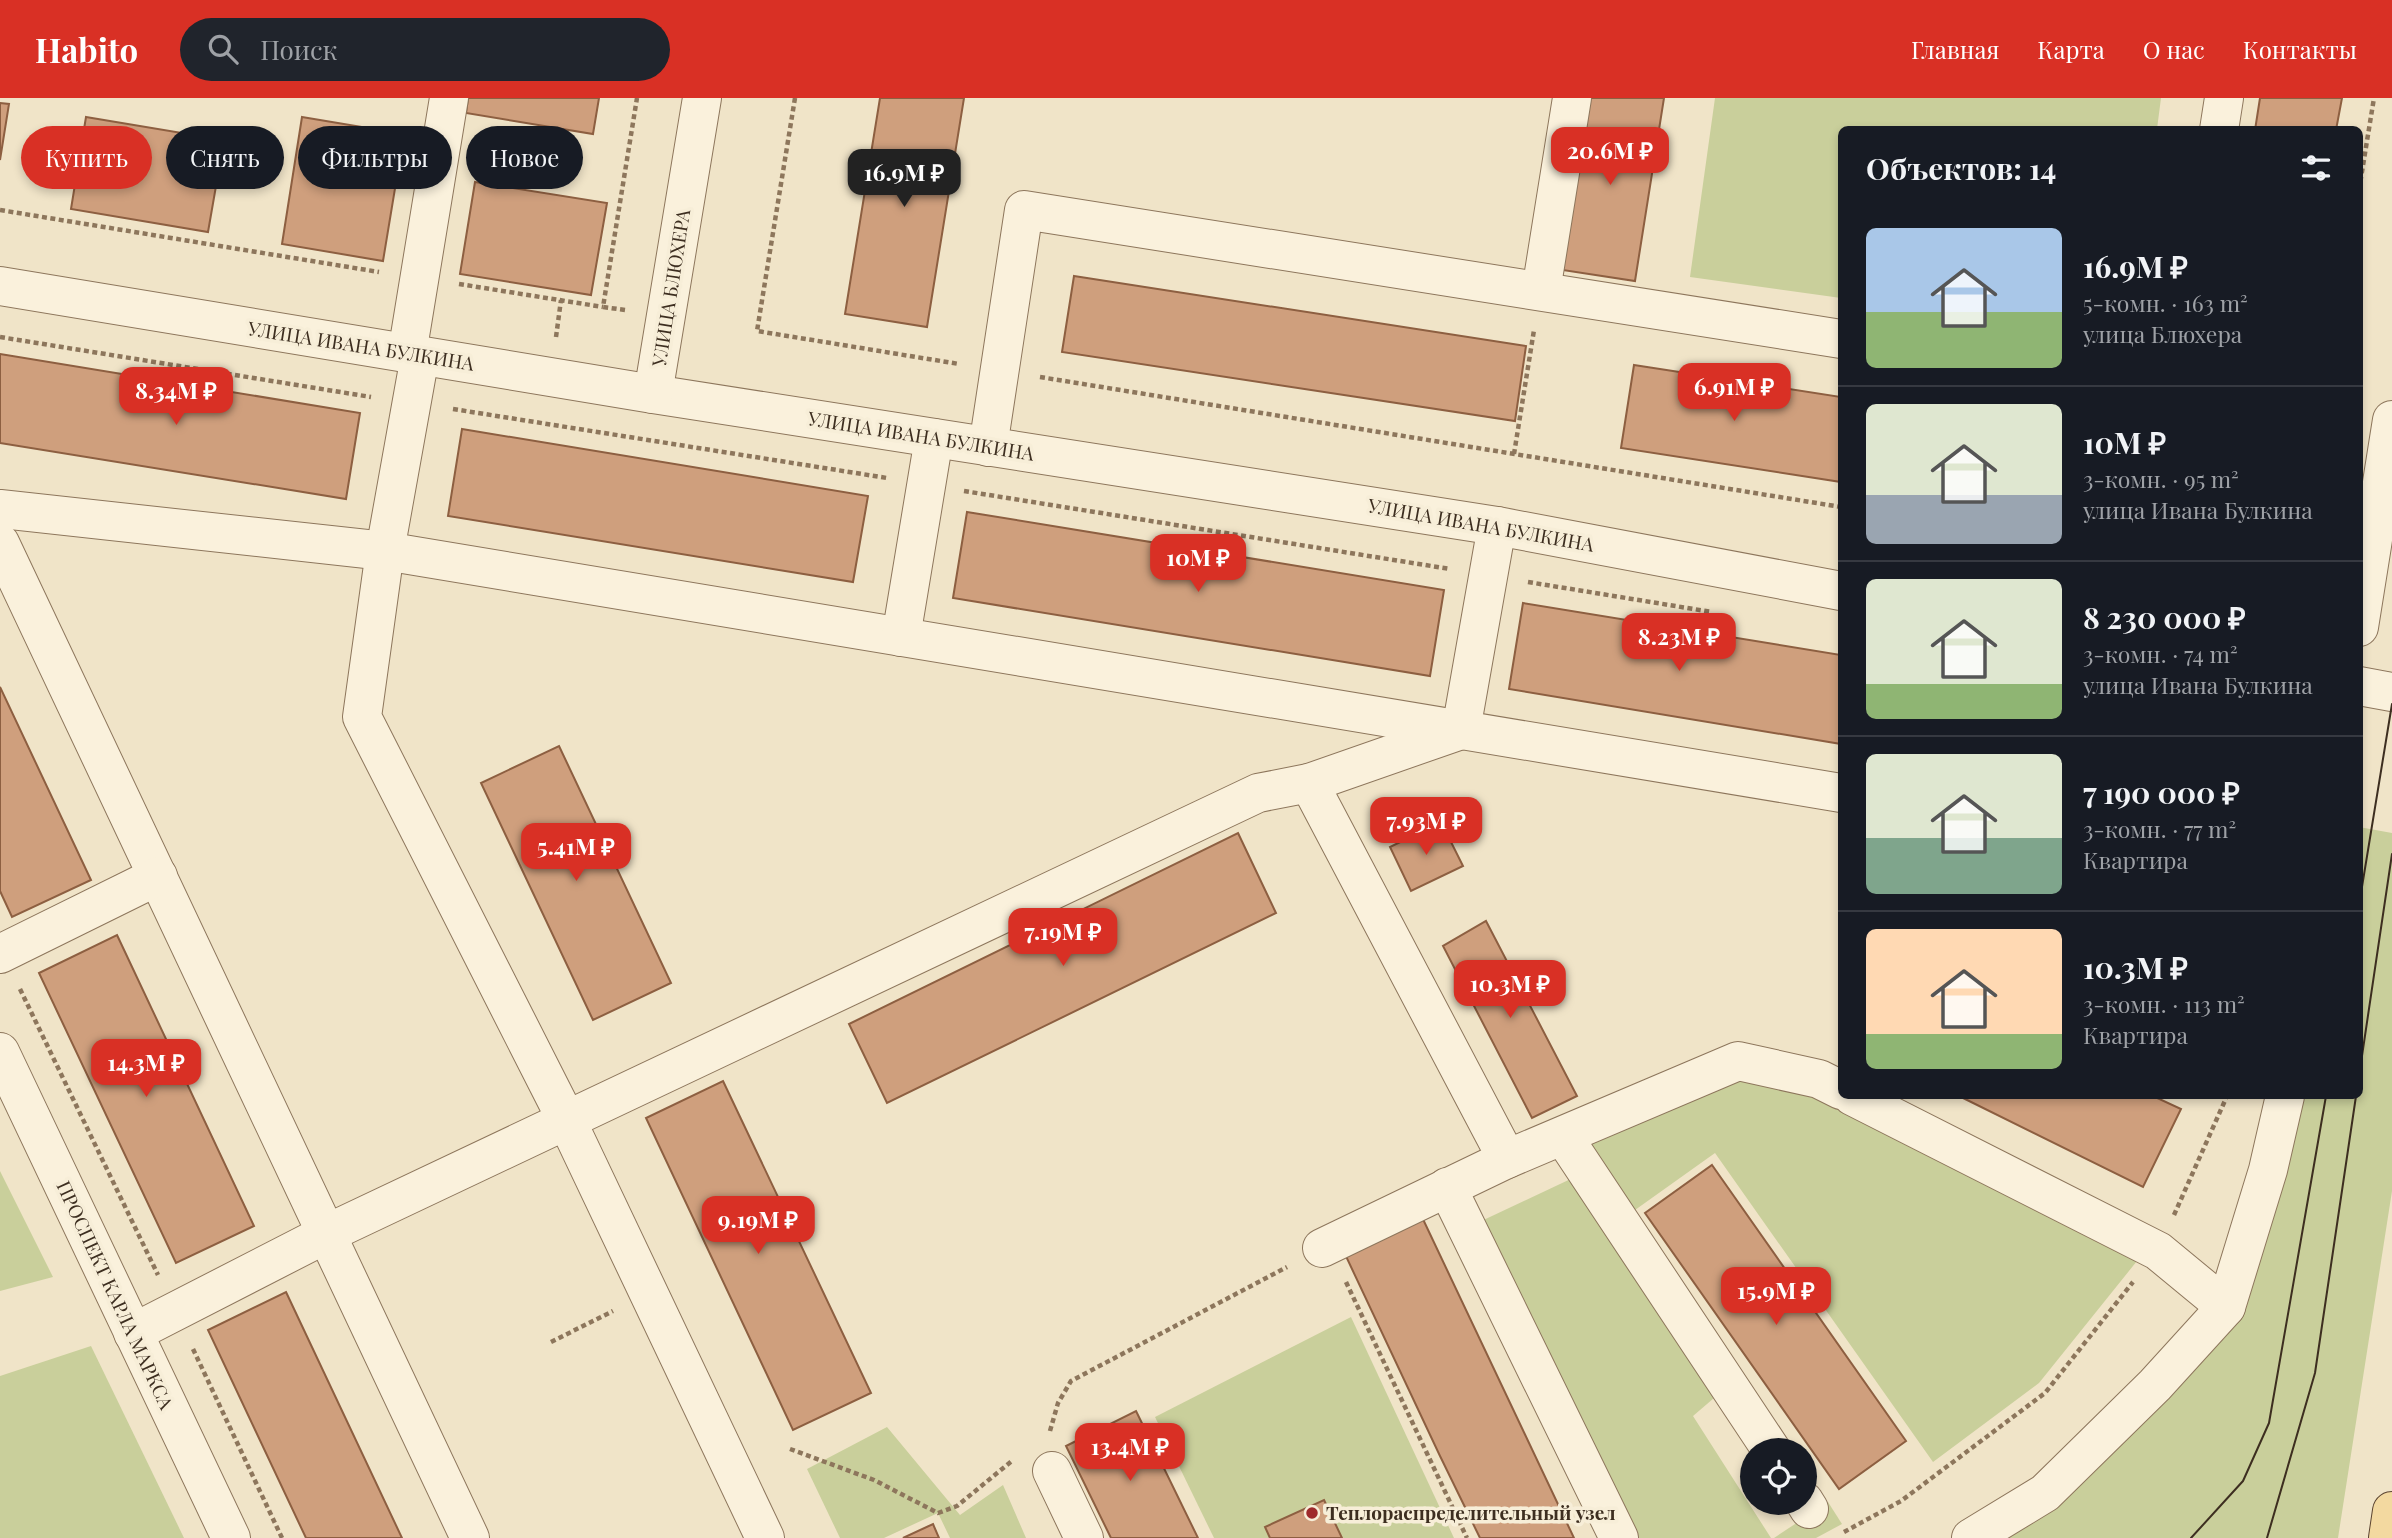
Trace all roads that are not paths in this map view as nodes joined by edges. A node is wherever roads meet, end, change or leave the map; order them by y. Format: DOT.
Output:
graph roads {
  1 [pos="447,98"];
  2 [pos="702,98"];
  3 [pos="1572,98"];
  4 [pos="2224,98"];
  5 [pos="2220,126"];
  6 [pos="0,286"];
  7 [pos="1541,291"];
  8 [pos="1838,339"];
  9 [pos="413,355"];
  10 [pos="653,394"];
  11 [pos="2392,420"];
  12 [pos="934,438"];
  13 [pos="988,447"];
  14 [pos="0,509"];
  15 [pos="1497,526"];
  16 [pos="0,543"];
  17 [pos="385,551"];
  18 [pos="1838,591"];
  19 [pos="2363,602"];
  20 [pos="901,637"];
  21 [pos="2363,687"];
  22 [pos="2392,692"];
  23 [pos="1461,730"];
  24 [pos="1309,783"];
  25 [pos="1838,793"];
  26 [pos="158,876"];
  27 [pos="1,953"];
  28 [pos="0,1052"];
  29 [pos="1838,1088"];
  30 [pos="1858,1099"];
  31 [pos="2284,1099"];
  32 [pos="566,1119"];
  33 [pos="1563,1136"];
  34 [pos="1507,1159"];
  35 [pos="1447,1187"];
  36 [pos="326,1234"];
  37 [pos="1322,1248"];
  38 [pos="2226,1307"];
  39 [pos="133,1333"];
  40 [pos="1763,1438"];
  41 [pos="1052,1471"];
  42 [pos="2392,1511"];
  43 [pos="231,1538"];
  44 [pos="470,1538"];
  45 [pos="765,1538"];
  46 [pos="1084,1538"];
  47 [pos="1619,1538"];
  48 [pos="1971,1538"];
  49 [pos="2388,1538"];
  1 -- 9 [label="street"];
  2 -- 10 [label="street, УЛИЦА БЛЮХЕРА"];
  3 -- 7 [label="street"];
  4 -- 5 [label="street"];
  6 -- 9 [label="street, УЛИЦА ИВАНА БУЛКИНА"];
  7 -- 8 [label="street"];
  7 -- 13 [label="street"];
  9 -- 10 [label="street, УЛИЦА ИВАНА БУЛКИНА"];
  9 -- 17 [label="street"];
  10 -- 12 [label="street, УЛИЦА ИВАНА БУЛКИНА"];
  11 -- 19 [label="street"];
  12 -- 13 [label="street, УЛИЦА ИВАНА БУЛКИНА"];
  12 -- 20 [label="street"];
  13 -- 15 [label="street, УЛИЦА ИВАНА БУЛКИНА"];
  14 -- 17 [label="street"];
  15 -- 18 [label="street, УЛИЦА ИВАНА БУЛКИНА"];
  15 -- 23 [label="street"];
  16 -- 26 [label="street"];
  17 -- 20 [label="street"];
  17 -- 32 [label="street"];
  20 -- 23 [label="street"];
  21 -- 22 [label="street"];
  23 -- 24 [label="street"];
  23 -- 25 [label="street"];
  24 -- 32 [label="street"];
  24 -- 34 [label="street"];
  26 -- 27 [label="street"];
  26 -- 36 [label="street"];
  28 -- 39 [label="street, ПРОСПЕКТ КАРЛА МАРКСА"];
  29 -- 33 [label="street"];
  30 -- 38 [label="street"];
  31 -- 38 [label="street"];
  32 -- 36 [label="street"];
  32 -- 45 [label="street"];
  33 -- 34 [label="street"];
  33 -- 40 [label="street"];
  34 -- 35 [label="street"];
  35 -- 37 [label="street"];
  35 -- 47 [label="street"];
  36 -- 39 [label="street"];
  36 -- 44 [label="street"];
  38 -- 48 [label="street"];
  39 -- 43 [label="street, ПРОСПЕКТ КАРЛА МАРКСА"];
  41 -- 46 [label="street"];
  42 -- 49 [label="main road"];
}
